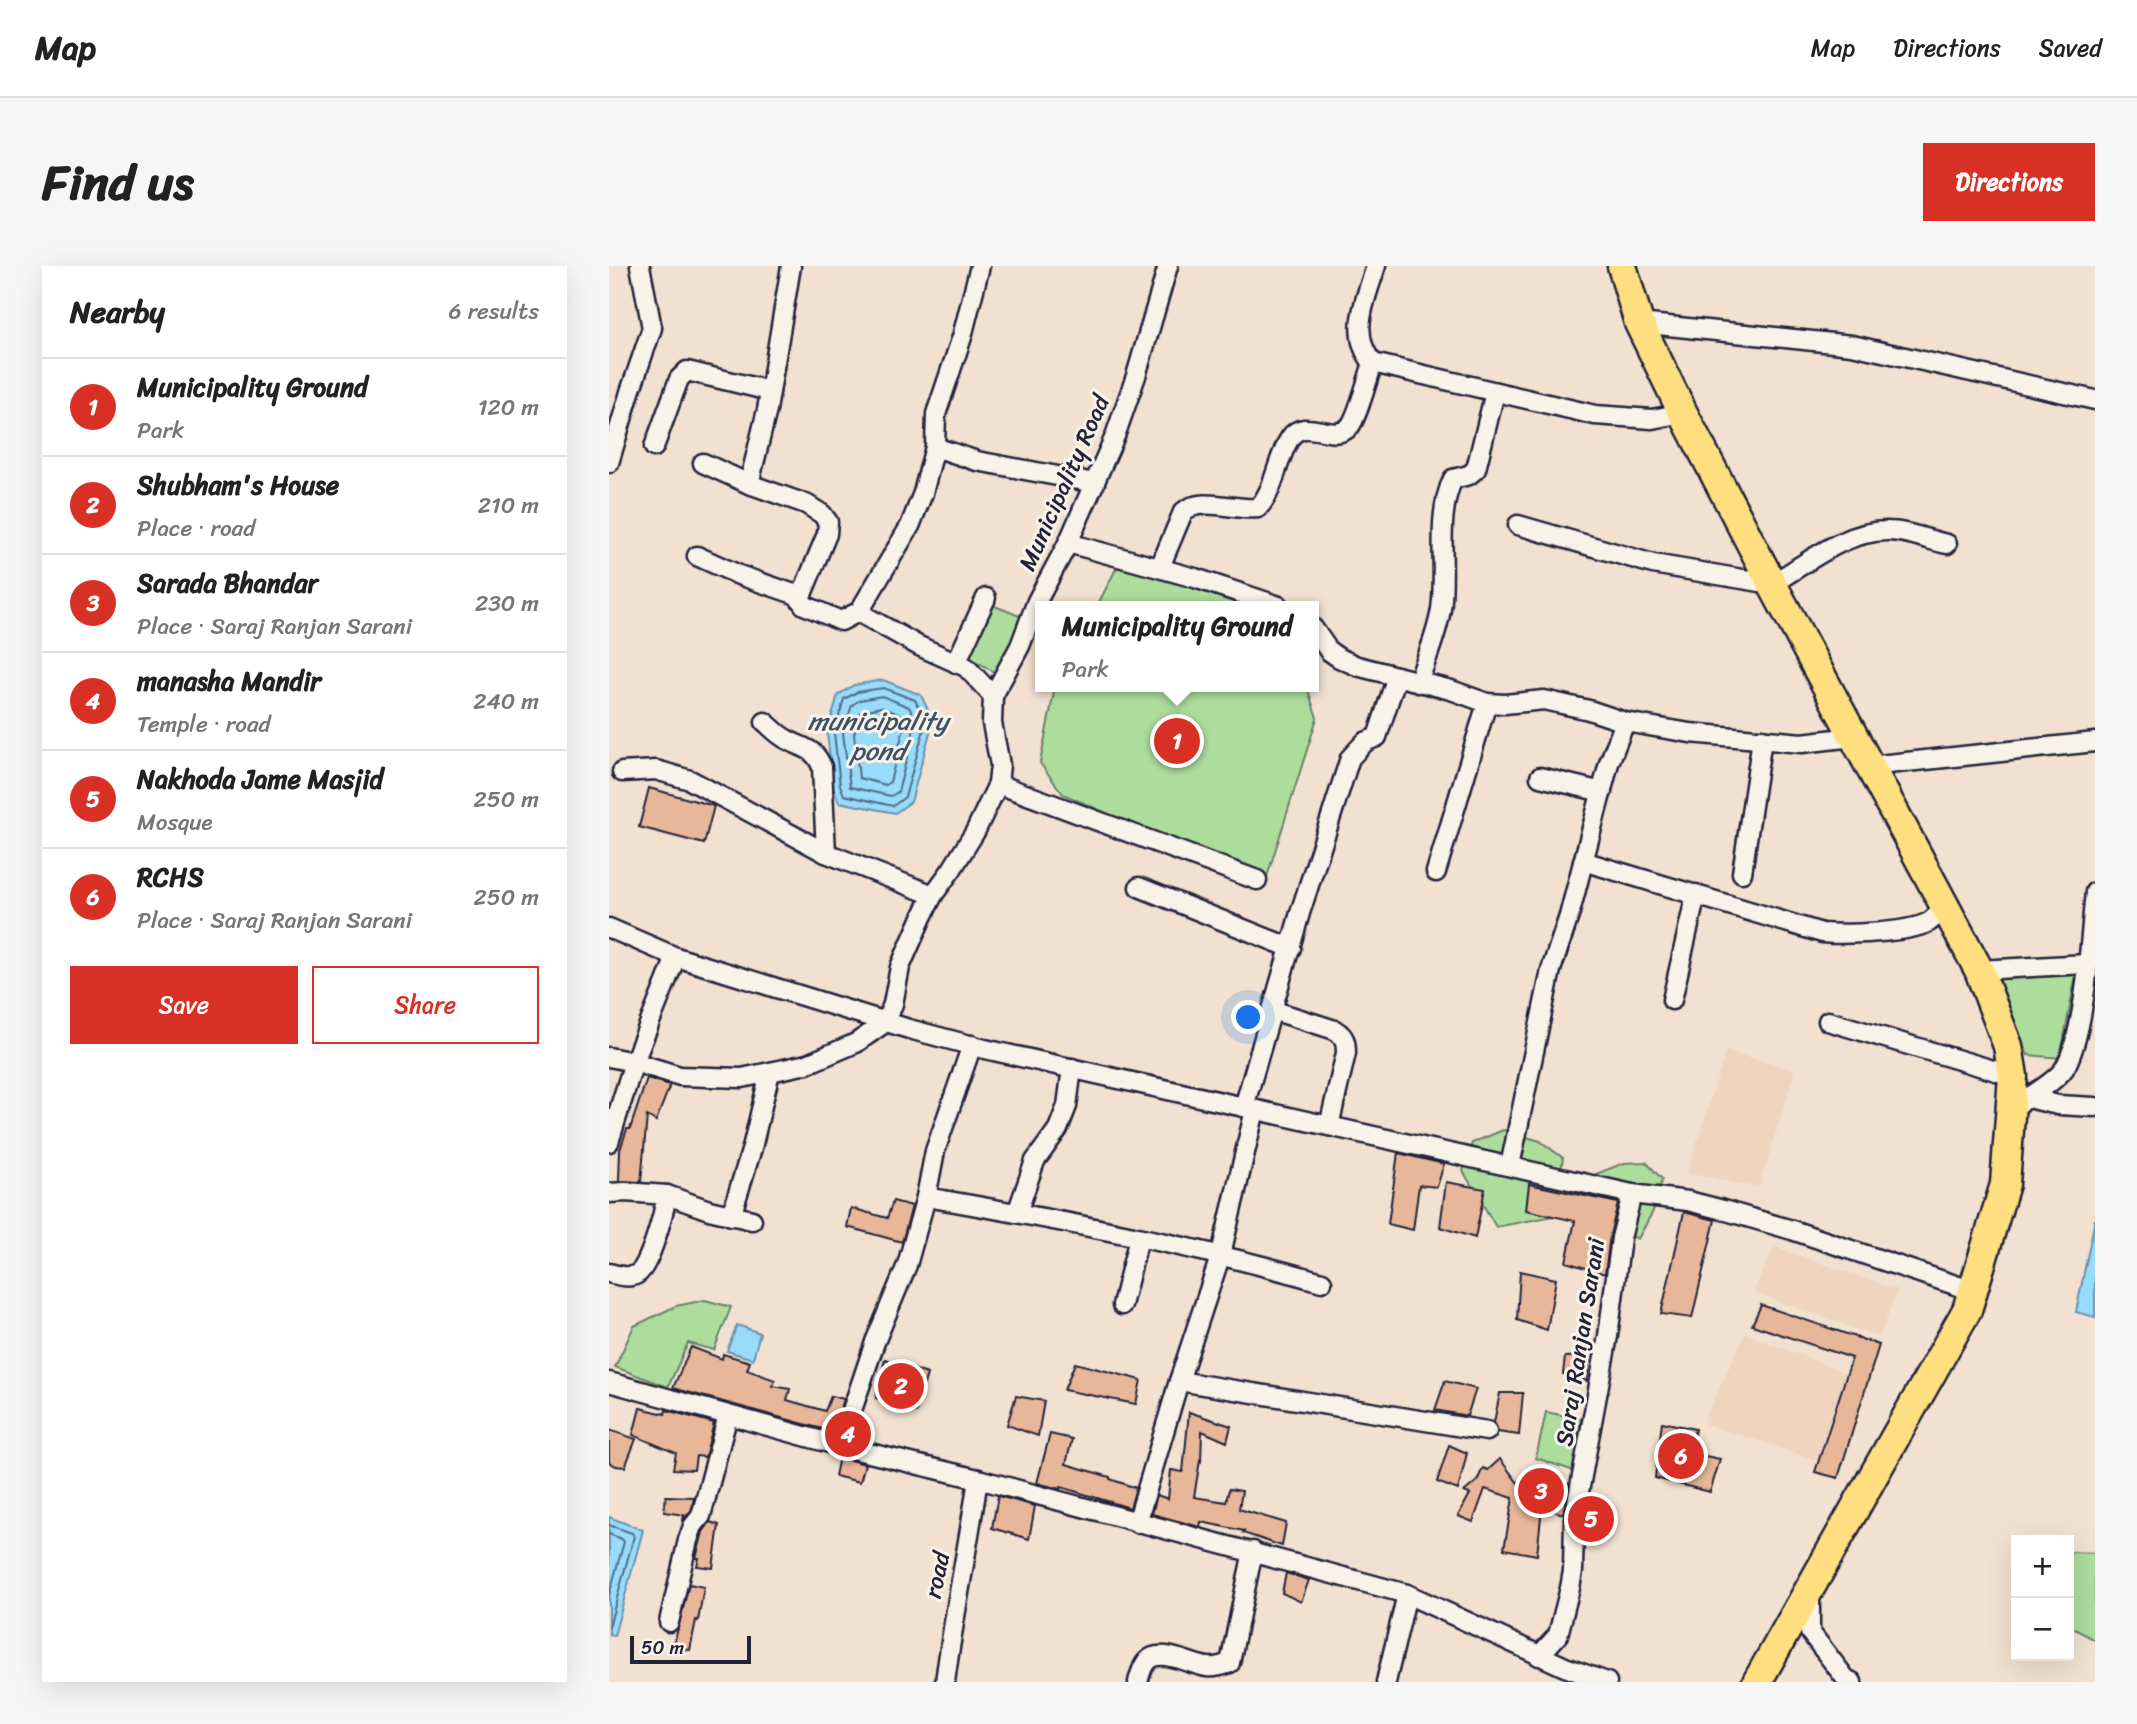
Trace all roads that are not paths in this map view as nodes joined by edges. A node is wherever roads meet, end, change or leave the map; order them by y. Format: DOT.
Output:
graph roads {
  1 [pos="640,266"];
  2 [pos="792,266"];
  3 [pos="981,266"];
  4 [pos="1167,266"];
  5 [pos="1376,266"];
  6 [pos="1622,266"];
  7 [pos="1639,323"];
  8 [pos="1373,363"];
  9 [pos="770,391"];
  10 [pos="1495,392"];
  11 [pos="2095,400"];
  12 [pos="1683,413"];
  13 [pos="654,447"];
  14 [pos="935,447"];
  15 [pos="609,463"];
  16 [pos="703,463"];
  17 [pos="1095,483"];
  18 [pos="749,484"];
  19 [pos="1517,525"];
  20 [pos="1068,543"];
  21 [pos="1947,544"];
  22 [pos="697,556"];
  23 [pos="1160,567"];
  24 [pos="1772,584"];
  25 [pos="986,598"];
  26 [pos="800,599"];
  27 [pos="1037,601"];
  28 [pos="1264,601"];
  29 [pos="1035,606"];
  30 [pos="859,612"];
  31 [pos="1319,636"];
  32 [pos="956,663"];
  33 [pos="1397,676"];
  34 [pos="1418,683"];
  35 [pos="993,696"];
  36 [pos="1487,703"];
  37 [pos="765,722"];
  38 [pos="1625,722"];
  39 [pos="1853,737"];
  40 [pos="1762,738"];
  41 [pos="2095,742"];
  42 [pos="1869,766"];
  43 [pos="622,772"];
  44 [pos="1540,777"];
  45 [pos="998,784"];
  46 [pos="1602,792"];
  47 [pos="826,853"];
  48 [pos="1583,861"];
  49 [pos="1436,872"];
  50 [pos="1742,873"];
  51 [pos="1257,880"];
  52 [pos="1139,887"];
  53 [pos="2095,892"];
  54 [pos="1696,894"];
  55 [pos="933,895"];
  56 [pos="1944,906"];
  57 [pos="609,928"];
  58 [pos="1291,948"];
  59 [pos="676,957"];
  60 [pos="2086,964"];
  61 [pos="1979,970"];
  62 [pos="2089,992"];
  63 [pos="1672,1000"];
  64 [pos="1272,1010"];
  65 [pos="1828,1021"];
  66 [pos="886,1022"];
  67 [pos="972,1045"];
  68 [pos="609,1057"];
  69 [pos="634,1062"];
  70 [pos="1072,1068"];
  71 [pos="770,1072"];
  72 [pos="2018,1094"];
  73 [pos="2095,1107"];
  74 [pos="1249,1108"];
  75 [pos="1329,1126"];
  76 [pos="609,1142"];
  77 [pos="1510,1167"];
  78 [pos="609,1193"];
  79 [pos="1632,1194"];
  80 [pos="667,1195"];
  81 [pos="926,1197"];
  82 [pos="1017,1213"];
  83 [pos="731,1216"];
  84 [pos="752,1220"];
  85 [pos="1139,1238"];
  86 [pos="1221,1254"];
  87 [pos="609,1273"];
  88 [pos="1322,1282"];
  89 [pos="1973,1291"];
  90 [pos="1122,1305"];
  91 [pos="1179,1381"];
  92 [pos="609,1382"];
  93 [pos="728,1415"];
  94 [pos="1487,1430"];
  95 [pos="840,1446"];
  96 [pos="978,1479"];
  97 [pos="1137,1522"];
  98 [pos="1253,1551"];
  99 [pos="1810,1587"];
  100 [pos="1407,1594"];
  101 [pos="669,1622"];
  102 [pos="1539,1656"];
  103 [pos="945,1682"];
  104 [pos="1137,1682"];
  105 [pos="1386,1682"];
  106 [pos="1607,1682"];
  107 [pos="1757,1682"];
  108 [pos="1852,1682"];
  1 -- 15 [label="street"];
  2 -- 9 [label="street"];
  3 -- 14 [label="street"];
  4 -- 17 [label="street, Municipality Road"];
  5 -- 8 [label="street"];
  6 -- 7 [label="main road"];
  7 -- 11 [label="street"];
  7 -- 12 [label="main road"];
  8 -- 10 [label="street"];
  8 -- 23 [label="street"];
  9 -- 13 [label="street"];
  9 -- 18 [label="street"];
  10 -- 12 [label="street"];
  10 -- 34 [label="street"];
  12 -- 24 [label="main road"];
  14 -- 17 [label="street"];
  14 -- 30 [label="street"];
  16 -- 18 [label="street"];
  17 -- 20 [label="street, Municipality Road"];
  18 -- 26 [label="street"];
  19 -- 24 [label="street"];
  20 -- 23 [label="street"];
  20 -- 27 [label="street, Municipality Road"];
  21 -- 24 [label="street"];
  22 -- 26 [label="street"];
  23 -- 28 [label="street"];
  24 -- 39 [label="main road"];
  25 -- 32 [label="street"];
  26 -- 30 [label="street"];
  29 -- 35 [label="street, Municipality Road"];
  30 -- 32 [label="street"];
  31 -- 33 [label="street"];
  32 -- 35 [label="street"];
  33 -- 34 [label="street"];
  33 -- 58 [label="street"];
  34 -- 36 [label="street"];
  35 -- 45 [label="street, Municipality Road"];
  36 -- 38 [label="street"];
  36 -- 49 [label="street"];
  37 -- 47 [label="street"];
  38 -- 40 [label="street"];
  38 -- 46 [label="street"];
  39 -- 40 [label="street"];
  39 -- 42 [label="main road"];
  40 -- 50 [label="street"];
  41 -- 42 [label="street"];
  42 -- 56 [label="main road"];
  43 -- 47 [label="street"];
  44 -- 46 [label="street"];
  45 -- 51 [label="street"];
  45 -- 55 [label="street, Municipality Road"];
  46 -- 48 [label="street"];
  47 -- 55 [label="street"];
  48 -- 54 [label="street"];
  48 -- 77 [label="street"];
  52 -- 58 [label="street"];
  53 -- 60 [label="street"];
  54 -- 56 [label="street"];
  54 -- 63 [label="street"];
  55 -- 66 [label="street, Municipality Road"];
  56 -- 61 [label="main road"];
  57 -- 59 [label="street"];
  58 -- 64 [label="street"];
  59 -- 66 [label="street"];
  59 -- 69 [label="street"];
  60 -- 61 [label="street"];
  60 -- 62 [label="street"];
  61 -- 72 [label="main road"];
  62 -- 72 [label="street"];
  64 -- 74 [label="street"];
  64 -- 75 [label="street"];
  65 -- 72 [label="street"];
  66 -- 67 [label="street"];
  66 -- 71 [label="street"];
  67 -- 70 [label="street"];
  67 -- 81 [label="street"];
  68 -- 69 [label="street"];
  69 -- 71 [label="street"];
  69 -- 76 [label="street"];
  70 -- 74 [label="street"];
  70 -- 82 [label="street"];
  71 -- 83 [label="street"];
  72 -- 73 [label="street"];
  72 -- 89 [label="main road"];
  74 -- 75 [label="street"];
  74 -- 86 [label="street"];
  75 -- 77 [label="street"];
  77 -- 79 [label="street"];
  78 -- 80 [label="street"];
  79 -- 89 [label="street"];
  79 -- 102 [label="street, Saraj Ranjan Sarani"];
  80 -- 83 [label="street"];
  80 -- 87 [label="street"];
  81 -- 82 [label="street"];
  81 -- 95 [label="street"];
  82 -- 85 [label="street"];
  83 -- 84 [label="street"];
  85 -- 86 [label="street"];
  85 -- 90 [label="street"];
  86 -- 88 [label="street"];
  86 -- 91 [label="street"];
  89 -- 99 [label="main road"];
  91 -- 94 [label="street"];
  91 -- 97 [label="street"];
  92 -- 93 [label="street"];
  93 -- 95 [label="street"];
  93 -- 101 [label="street"];
  95 -- 96 [label="street"];
  96 -- 97 [label="street"];
  96 -- 103 [label="street, road"];
  97 -- 98 [label="street"];
  98 -- 100 [label="street"];
  98 -- 104 [label="street"];
  99 -- 107 [label="main road"];
  99 -- 108 [label="street"];
  100 -- 102 [label="street"];
  100 -- 105 [label="street"];
  102 -- 106 [label="street"];
}
